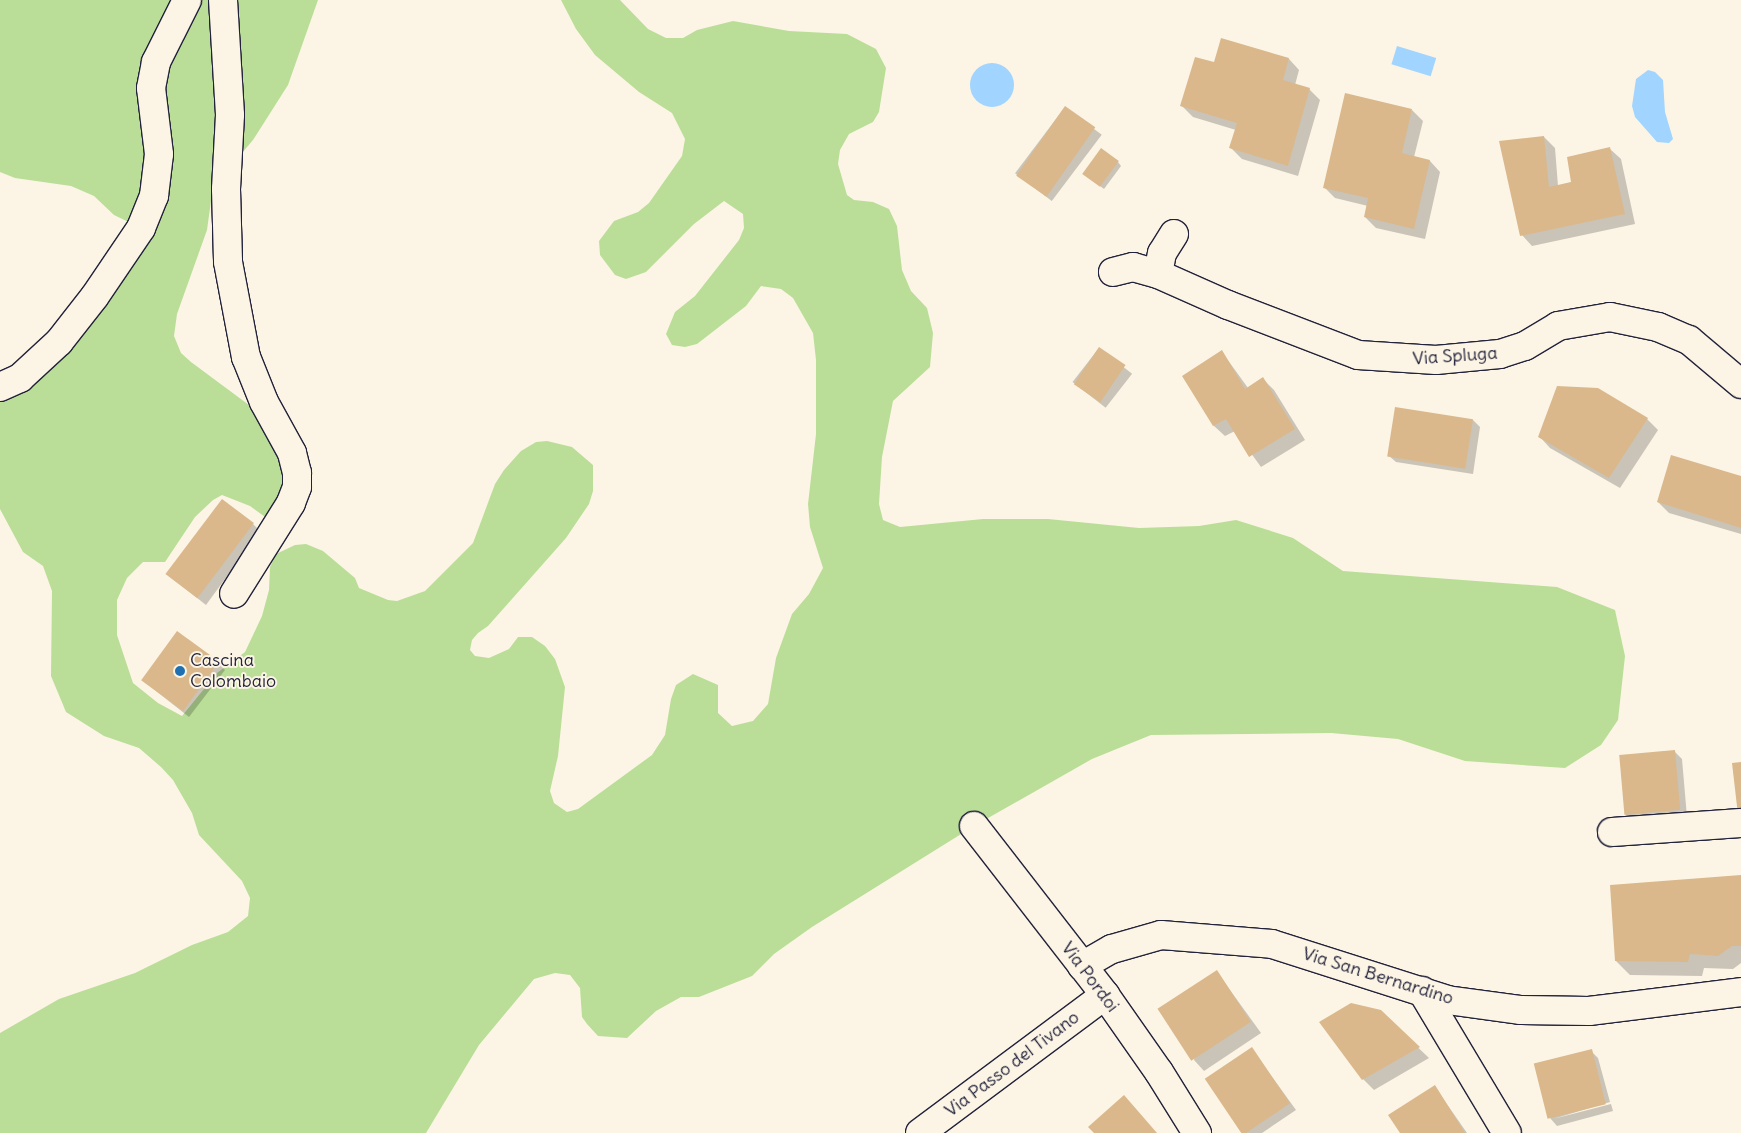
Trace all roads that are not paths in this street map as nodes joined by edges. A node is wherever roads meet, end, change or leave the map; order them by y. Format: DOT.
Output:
graph roads {
  1 [pos="187,0"];
  2 [pos="223,0"];
  3 [pos="1174,234"];
  4 [pos="1113,272"];
  5 [pos="1158,274"];
  6 [pos="1741,384"];
  7 [pos="0,387"];
  8 [pos="234,594"];
  9 [pos="1741,823"];
  10 [pos="974,826"];
  11 [pos="1612,832"];
  12 [pos="1082,966"];
  13 [pos="1422,991"];
  14 [pos="1741,992"];
  15 [pos="1104,995"];
  16 [pos="920,1133"];
  17 [pos="1197,1133"];
  18 [pos="1507,1133"];
  1 -- 7 [label="street"];
  2 -- 8 [label="street"];
  3 -- 5 [label="street"];
  4 -- 5 [label="street, Via Spluga"];
  5 -- 6 [label="street, Via Spluga"];
  9 -- 11 [label="street"];
  10 -- 12 [label="street, Via Pordoi"];
  12 -- 13 [label="street, Via San Bernardino"];
  12 -- 15 [label="street, Via Pordoi"];
  13 -- 14 [label="street, Via San Bernardino"];
  13 -- 18 [label="street"];
  15 -- 16 [label="street, Via Passo del Tivano"];
  15 -- 17 [label="street, Via Pordoi"];
}
